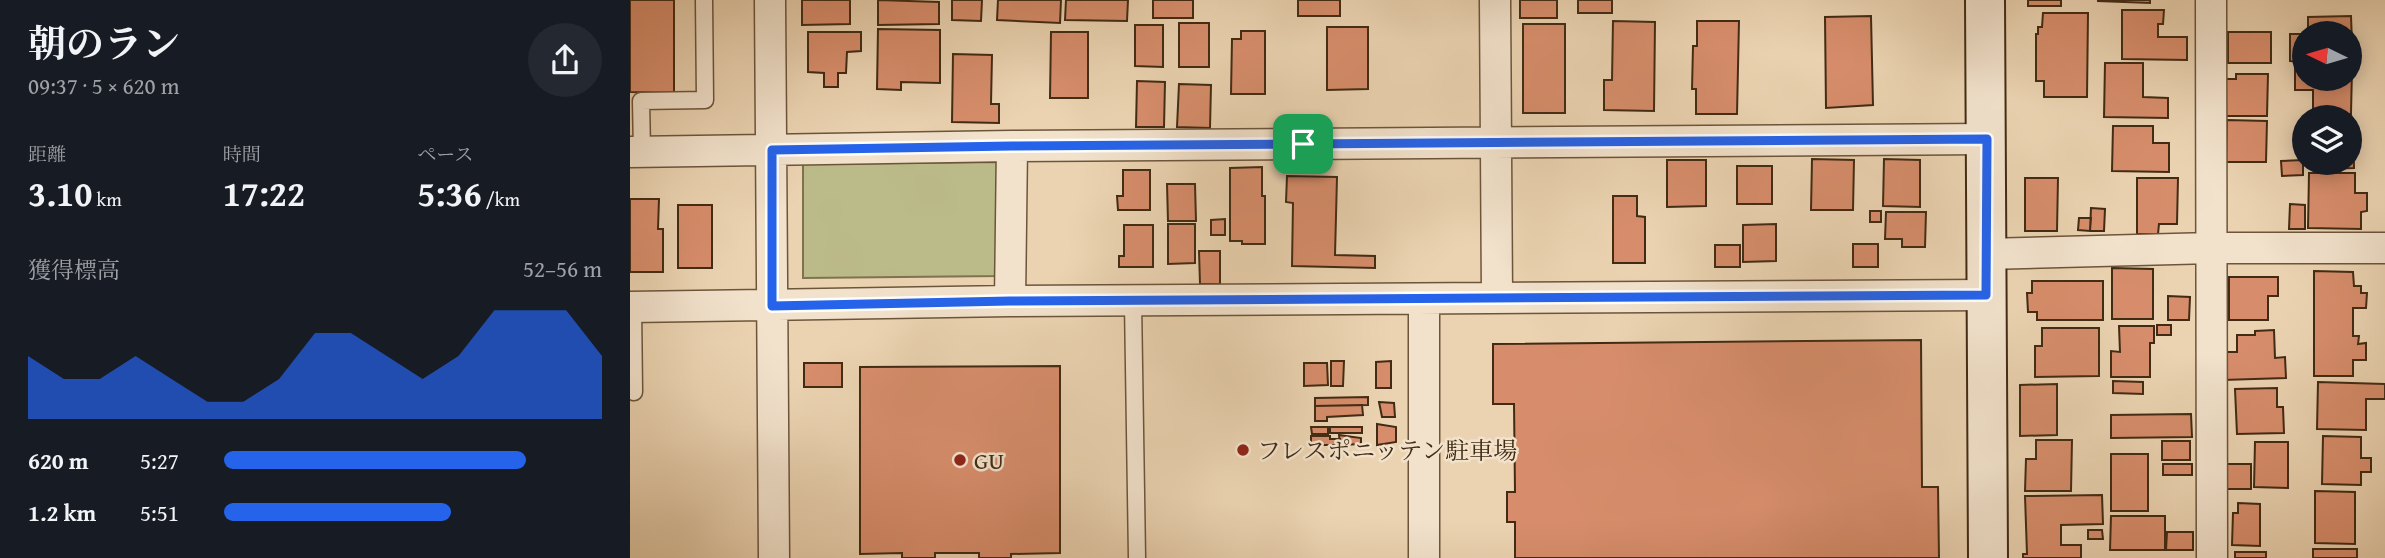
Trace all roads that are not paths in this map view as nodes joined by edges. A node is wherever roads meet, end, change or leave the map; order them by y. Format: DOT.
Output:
graph roads {
  1 [pos="704,0"];
  2 [pos="770,0"];
  3 [pos="1495,0"];
  4 [pos="1985,0"];
  5 [pos="2211,0"];
  6 [pos="1987,139"];
  7 [pos="1497,143"];
  8 [pos="1012,146"];
  9 [pos="772,150"];
  10 [pos="636,151"];
  11 [pos="2385,247"];
  12 [pos="2211,248"];
  13 [pos="1986,254"];
  14 [pos="1986,295"];
  15 [pos="1497,298"];
  16 [pos="1424,300"];
  17 [pos="1010,301"];
  18 [pos="1133,302"];
  19 [pos="772,306"];
  20 [pos="632,307"];
  21 [pos="634,392"];
  22 [pos="774,558"];
  23 [pos="1137,558"];
  24 [pos="1424,558"];
  25 [pos="1988,558"];
  26 [pos="2212,558"];
  1 -- 10 [label="lane"];
  2 -- 9 [label="street"];
  3 -- 7 [label="street"];
  4 -- 6 [label="street"];
  5 -- 12 [label="street"];
  6 -- 7 [label="street"];
  6 -- 13 [label="street"];
  7 -- 8 [label="street"];
  7 -- 15 [label="street"];
  8 -- 9 [label="street"];
  8 -- 17 [label="street"];
  9 -- 10 [label="street"];
  9 -- 19 [label="street"];
  11 -- 12 [label="street"];
  12 -- 13 [label="street"];
  12 -- 26 [label="street"];
  13 -- 14 [label="street"];
  14 -- 15 [label="street"];
  14 -- 25 [label="street"];
  15 -- 16 [label="street"];
  16 -- 18 [label="street"];
  16 -- 24 [label="street"];
  17 -- 18 [label="street"];
  17 -- 19 [label="street"];
  18 -- 23 [label="lane"];
  19 -- 20 [label="street"];
  19 -- 22 [label="street"];
  20 -- 21 [label="lane"];
}
